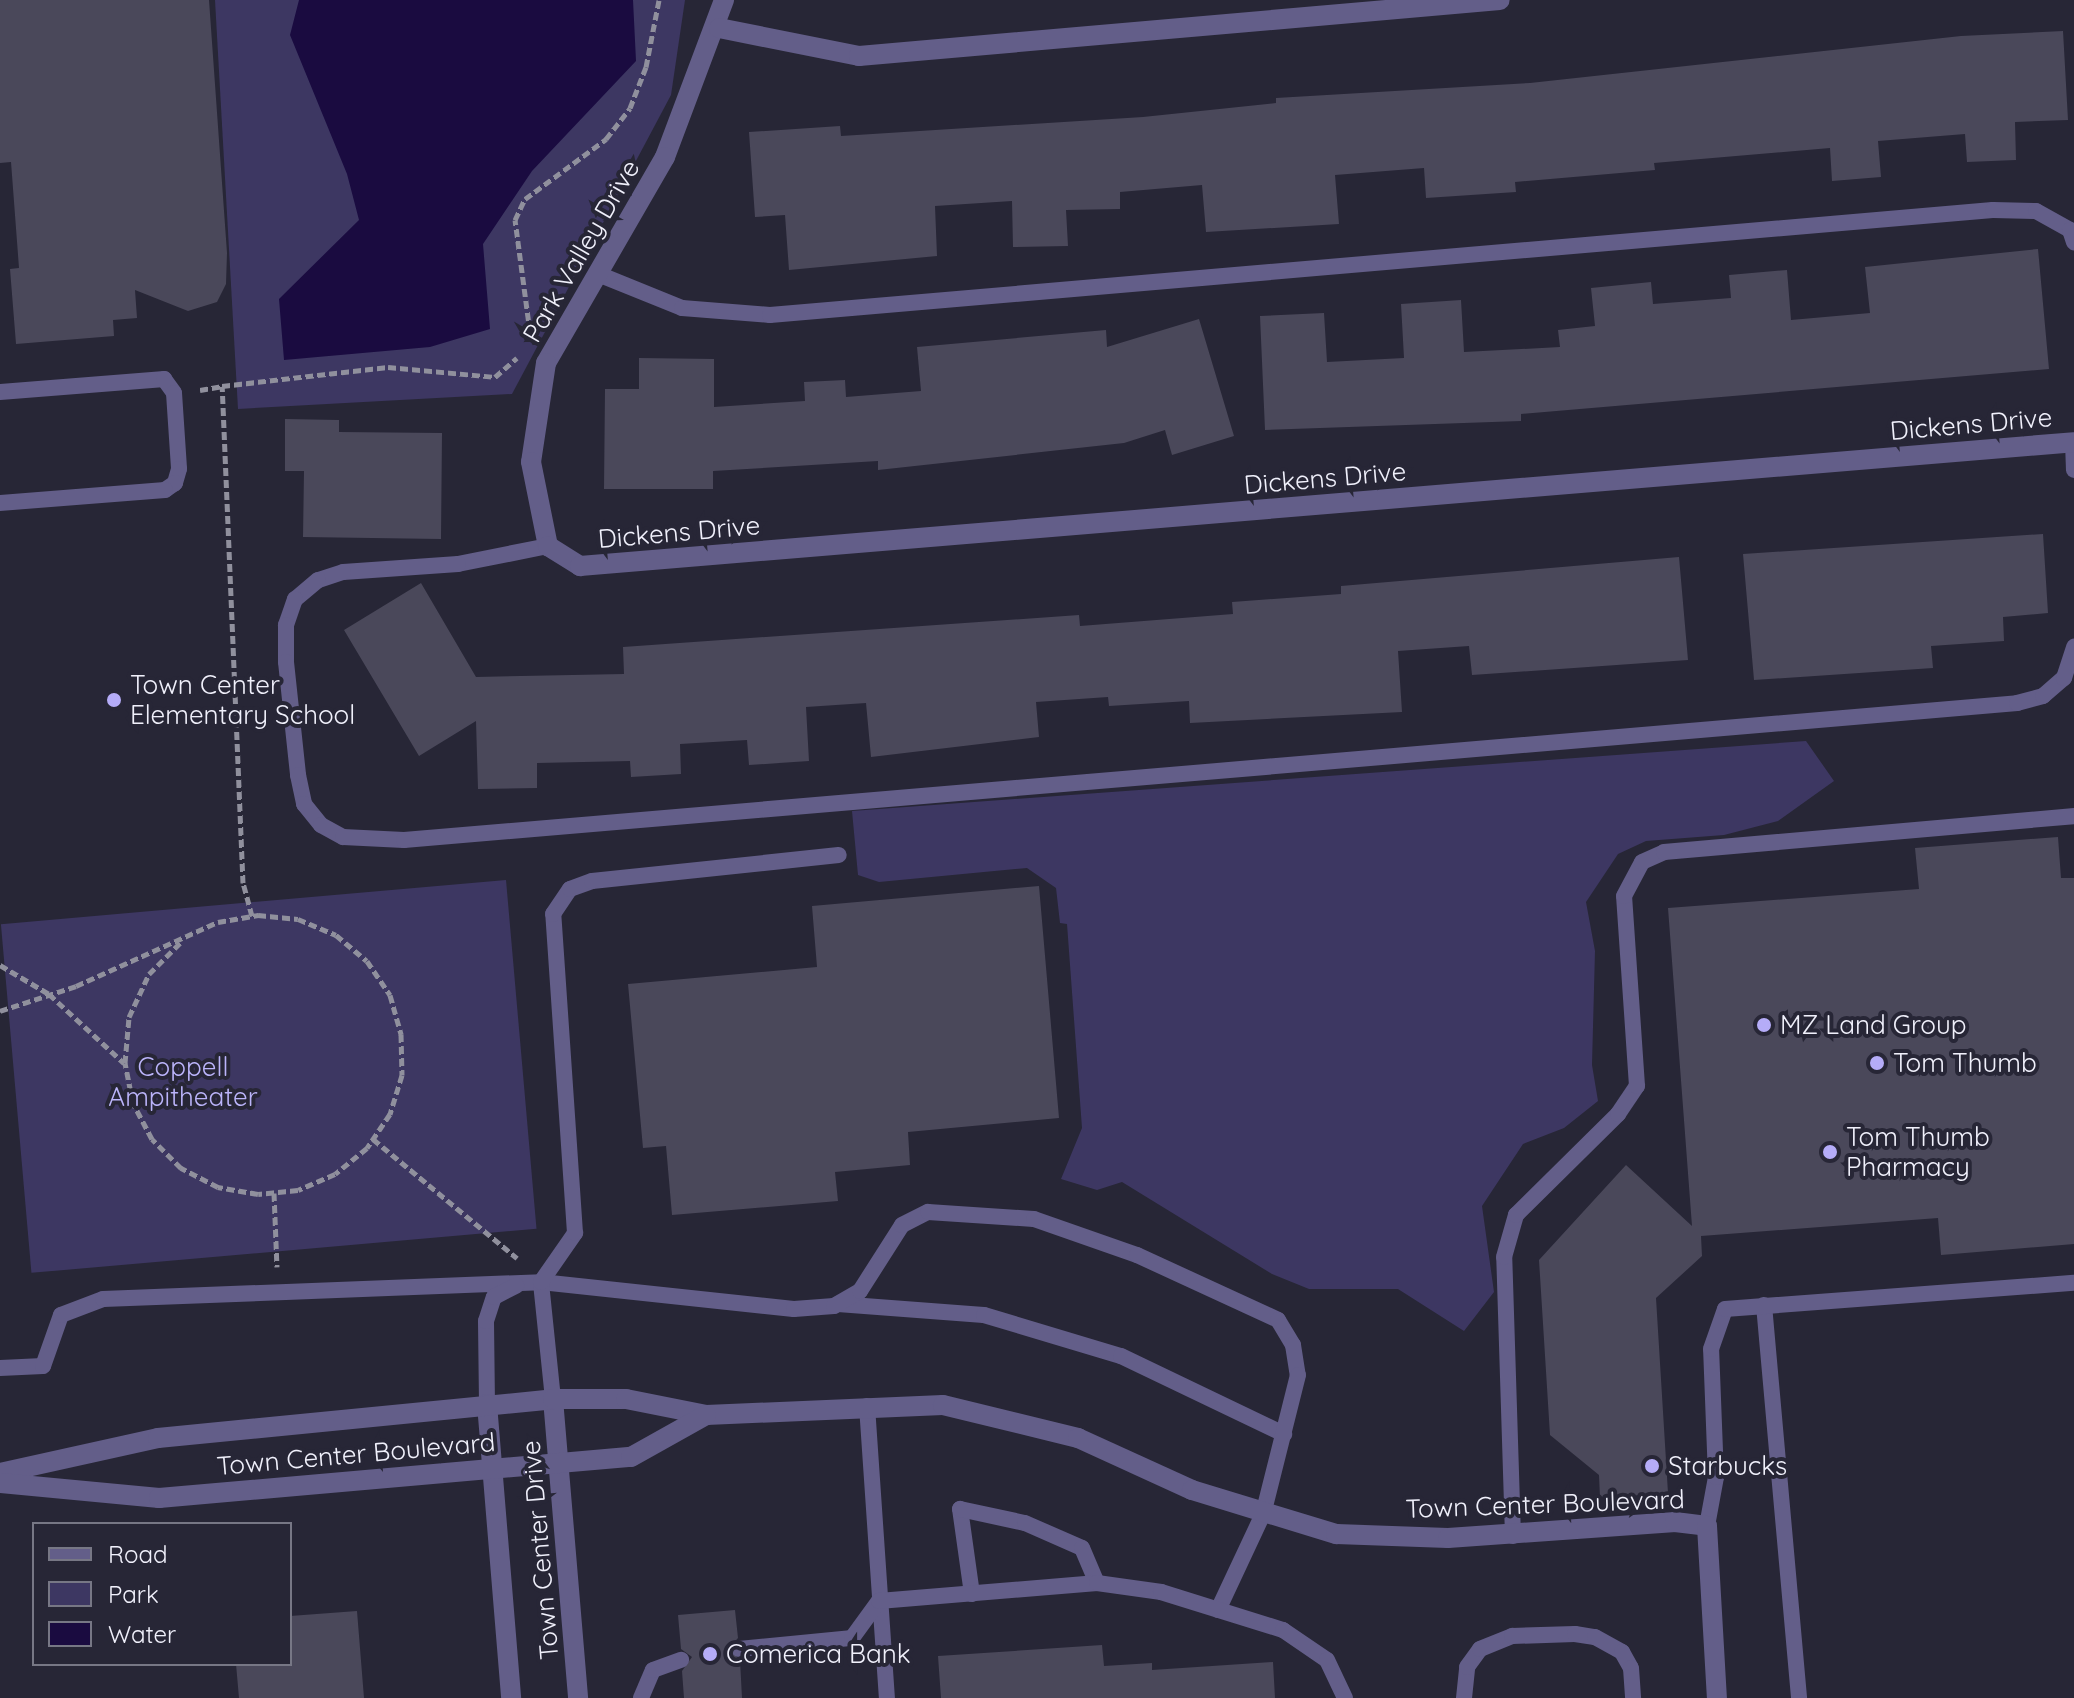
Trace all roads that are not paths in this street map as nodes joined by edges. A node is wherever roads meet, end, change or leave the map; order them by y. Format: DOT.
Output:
graph roads {
  1 [pos="724,0"];
  2 [pos="1500,0"];
  3 [pos="719,28"];
  4 [pos="2074,242"];
  5 [pos="598,274"];
  6 [pos="0,392"];
  7 [pos="2074,442"];
  8 [pos="2074,470"];
  9 [pos="0,503"];
  10 [pos="548,546"];
  11 [pos="2074,647"];
  12 [pos="2074,816"];
  13 [pos="839,855"];
  14 [pos="541,1282"];
  15 [pos="2074,1283"];
  16 [pos="838,1304"];
  17 [pos="1764,1305"];
  18 [pos="0,1368"];
  19 [pos="553,1399"];
  20 [pos="487,1404"];
  21 [pos="867,1406"];
  22 [pos="706,1415"];
  23 [pos="1284,1434"];
  24 [pos="559,1463"];
  25 [pos="492,1468"];
  26 [pos="0,1473"];
  27 [pos="0,1483"];
  28 [pos="1263,1514"];
  29 [pos="1707,1526"];
  30 [pos="1513,1536"];
  31 [pos="1097,1583"];
  32 [pos="972,1594"];
  33 [pos="879,1601"];
  34 [pos="1218,1610"];
  35 [pos="739,1649"];
  36 [pos="681,1660"];
  37 [pos="641,1693"];
  38 [pos="511,1698"];
  39 [pos="578,1698"];
  40 [pos="887,1698"];
  41 [pos="1345,1698"];
  42 [pos="1464,1698"];
  43 [pos="1633,1698"];
  44 [pos="1717,1698"];
  45 [pos="1799,1698"];
  1 -- 3 [label="street, Park Valley Drive"];
  2 -- 3 [label="street"];
  3 -- 5 [label="street, Park Valley Drive"];
  4 -- 5 [label="lane"];
  5 -- 10 [label="street, Park Valley Drive"];
  6 -- 9 [label="lane"];
  7 -- 8 [label="lane"];
  7 -- 10 [label="street, Dickens Drive"];
  10 -- 11 [label="lane"];
  12 -- 30 [label="lane"];
  13 -- 14 [label="lane"];
  14 -- 16 [label="lane"];
  14 -- 18 [label="lane"];
  14 -- 19 [label="lane"];
  14 -- 20 [label="lane"];
  15 -- 17 [label="lane"];
  16 -- 23 [label="lane"];
  16 -- 23 [label="lane"];
  17 -- 29 [label="lane"];
  17 -- 45 [label="lane"];
  19 -- 20 [label="street, Town Center Boulevard"];
  19 -- 22 [label="street, Town Center Boulevard"];
  19 -- 24 [label="street, Town Center Drive"];
  20 -- 25 [label="street, Town Center Drive"];
  20 -- 26 [label="street, Town Center Boulevard"];
  21 -- 22 [label="street, Town Center Boulevard"];
  21 -- 28 [label="street, Town Center Boulevard"];
  21 -- 33 [label="lane"];
  22 -- 24 [label="street, Town Center Boulevard"];
  23 -- 28 [label="lane"];
  24 -- 25 [label="street, Town Center Boulevard"];
  24 -- 39 [label="street, Town Center Drive"];
  25 -- 27 [label="street, Town Center Boulevard"];
  25 -- 38 [label="street, Town Center Drive"];
  28 -- 30 [label="street, Town Center Boulevard"];
  28 -- 34 [label="lane"];
  29 -- 30 [label="street, Town Center Boulevard"];
  29 -- 44 [label="street, Town Center Boulevard"];
  31 -- 32 [label="lane"];
  31 -- 32 [label="lane"];
  31 -- 34 [label="lane"];
  32 -- 33 [label="lane"];
  33 -- 35 [label="lane"];
  33 -- 40 [label="lane"];
  34 -- 41 [label="lane"];
  36 -- 37 [label="lane"];
  42 -- 43 [label="lane"];
}
